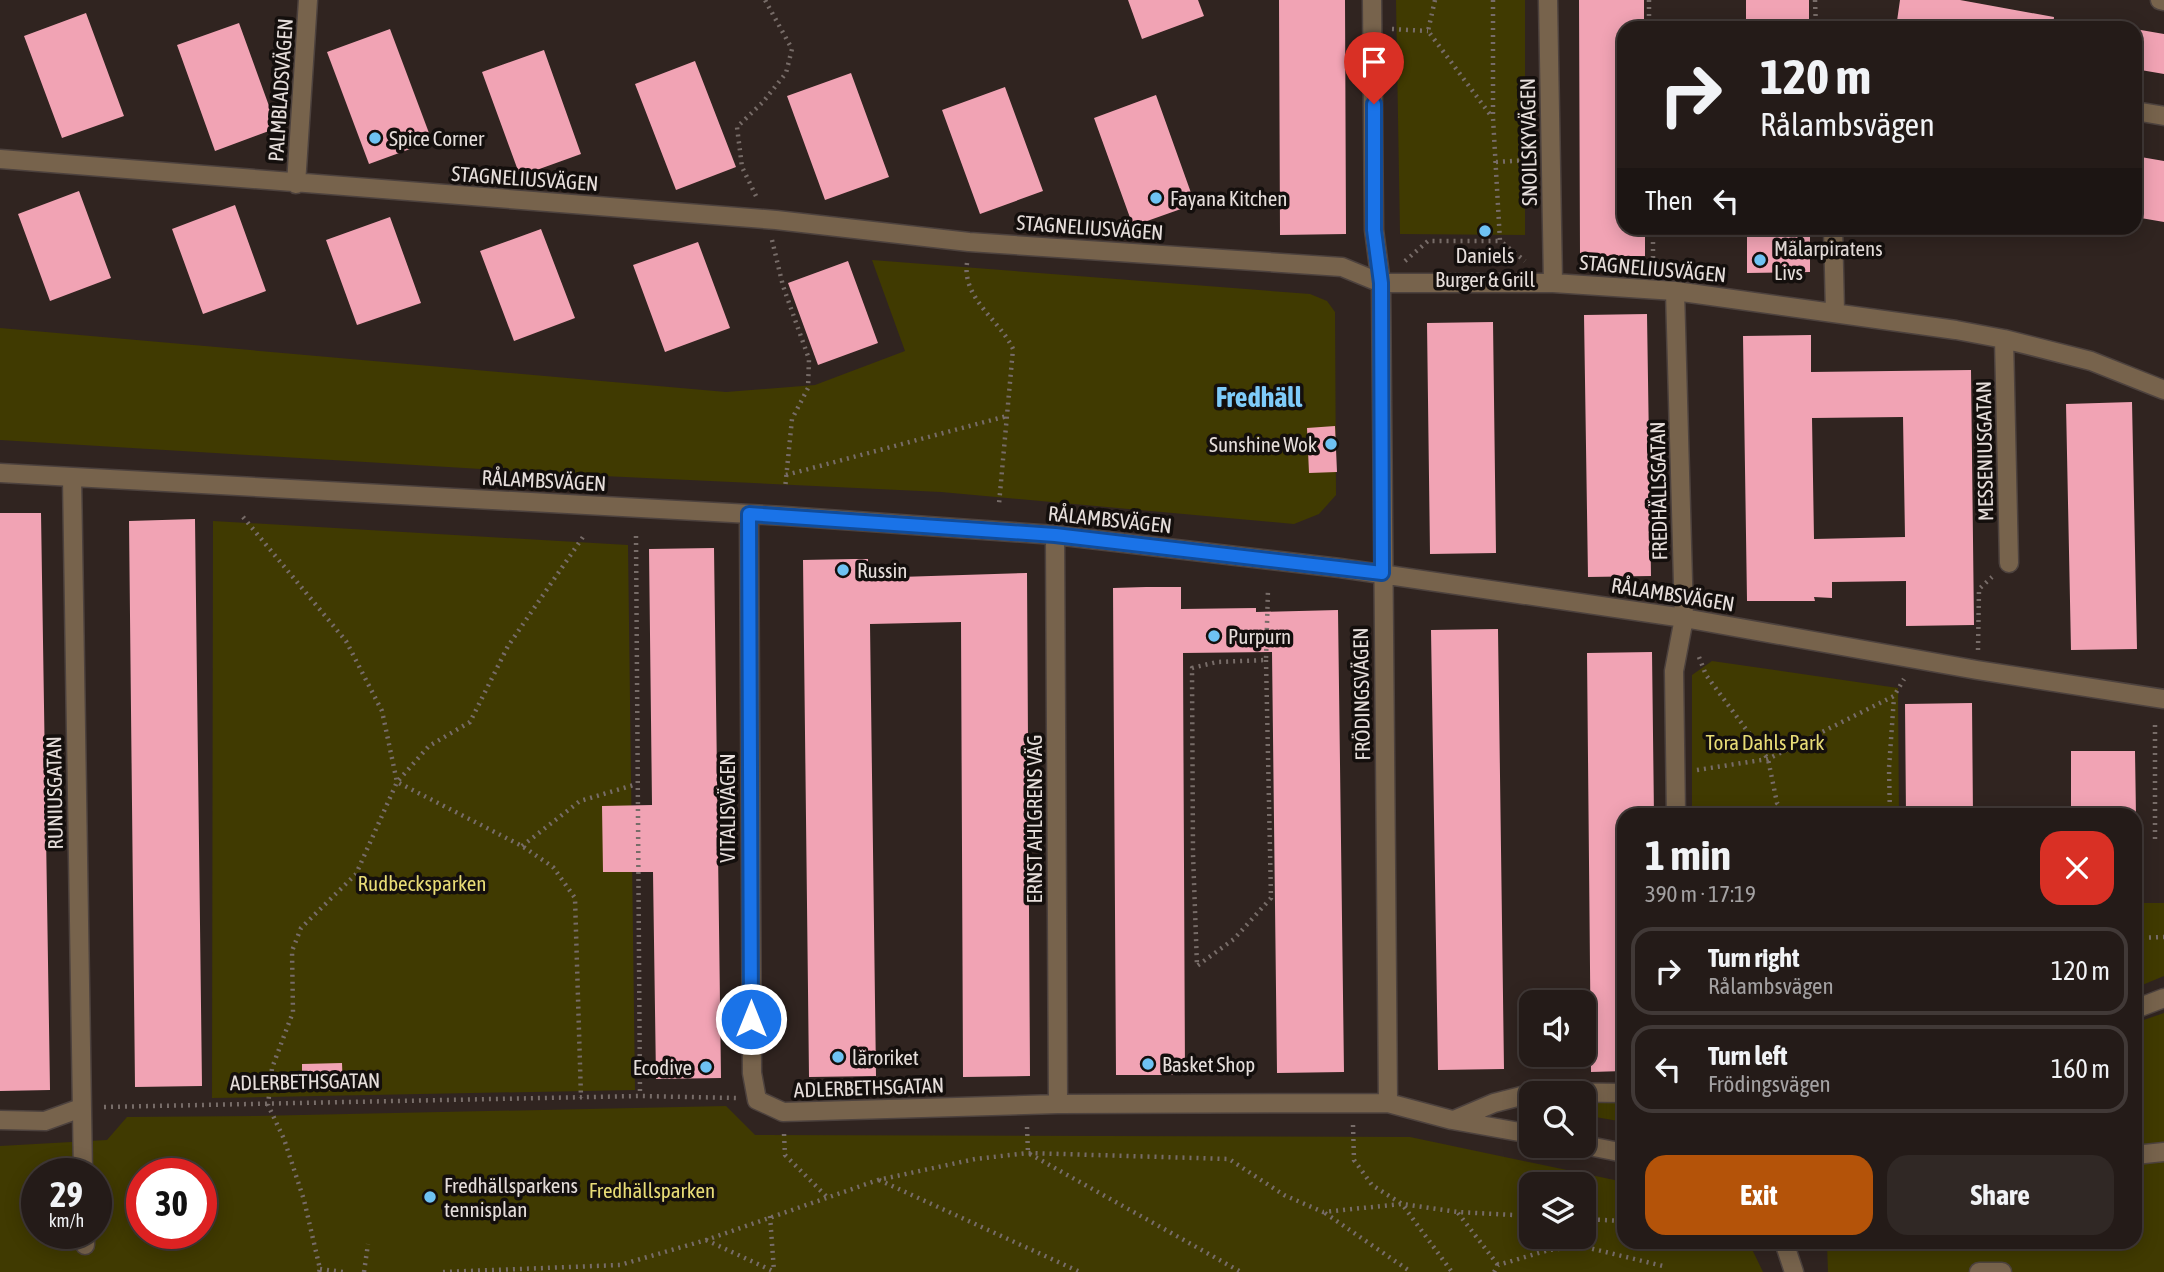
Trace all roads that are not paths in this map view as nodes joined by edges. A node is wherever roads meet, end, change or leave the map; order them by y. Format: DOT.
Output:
graph roads {
  1 [pos="309,0"];
  2 [pos="1372,0"];
  3 [pos="1548,0"];
  4 [pos="2142,112"];
  5 [pos="2164,116"];
  6 [pos="0,159"];
  7 [pos="296,184"];
  8 [pos="1833,235"];
  9 [pos="1381,283"];
  10 [pos="1553,283"];
  11 [pos="1675,291"];
  12 [pos="1835,312"];
  13 [pos="2004,339"];
  14 [pos="2164,390"];
  15 [pos="0,473"];
  16 [pos="72,477"];
  17 [pos="749,514"];
  18 [pos="1055,535"];
  19 [pos="2008,563"];
  20 [pos="1382,573"];
  21 [pos="1684,618"];
  22 [pos="2159,698"];
  23 [pos="1676,808"];
  24 [pos="2164,998"];
  25 [pos="2142,1006"];
  26 [pos="1617,1093"];
  27 [pos="757,1100"];
  28 [pos="1388,1103"];
  29 [pos="1058,1104"];
  30 [pos="81,1108"];
  31 [pos="0,1120"];
  32 [pos="1452,1120"];
  33 [pos="1519,1132"];
  34 [pos="1596,1147"];
  35 [pos="1617,1152"];
  36 [pos="2164,1152"];
  37 [pos="2142,1154"];
  38 [pos="83,1158"];
  39 [pos="1786,1249"];
  40 [pos="1794,1272"];
  41 [pos="1979,1272"];
  42 [pos="2002,1272"];
  1 -- 7 [label="street, PALMBLADSVÄGEN"];
  2 -- 9 [label="street, FRÖDINGSVÄGEN"];
  3 -- 10 [label="street, SNOILSKYVÄGEN"];
  4 -- 5 [label="street"];
  6 -- 7 [label="street, STAGNELIUSVÄGEN"];
  7 -- 9 [label="street, STAGNELIUSVÄGEN"];
  8 -- 12 [label="street"];
  9 -- 10 [label="street, STAGNELIUSVÄGEN"];
  9 -- 20 [label="street, FRÖDINGSVÄGEN"];
  10 -- 11 [label="street, STAGNELIUSVÄGEN"];
  11 -- 12 [label="street, STAGNELIUSVÄGEN"];
  11 -- 21 [label="street, FREDHÄLLSGATAN"];
  12 -- 13 [label="street, STAGNELIUSVÄGEN"];
  13 -- 14 [label="street, STAGNELIUSVÄGEN"];
  13 -- 19 [label="street, MESSENIUSGATAN"];
  15 -- 16 [label="street, RÅLAMBSVÄGEN"];
  16 -- 17 [label="street, RÅLAMBSVÄGEN"];
  16 -- 30 [label="street, RUNIUSGATAN"];
  17 -- 18 [label="street, RÅLAMBSVÄGEN"];
  17 -- 27 [label="street, VITALISVÄGEN"];
  18 -- 20 [label="street, RÅLAMBSVÄGEN"];
  18 -- 29 [label="street, ERNST AHLGRENS VÄG"];
  20 -- 21 [label="street, RÅLAMBSVÄGEN"];
  20 -- 28 [label="street, FRÖDINGSVÄGEN"];
  21 -- 22 [label="street, RÅLAMBSVÄGEN"];
  21 -- 23 [label="street, FREDHÄLLSGATAN"];
  24 -- 25 [label="street"];
  26 -- 32 [label="street"];
  27 -- 29 [label="street, ADLERBETHSGATAN"];
  28 -- 29 [label="street, ADLERBETHSGATAN"];
  28 -- 32 [label="street, ADLERBETHSGATAN"];
  30 -- 31 [label="street"];
  30 -- 38 [label="street, RUNIUSGATAN"];
  32 -- 33 [label="street, ADLERBETHSGATAN"];
  34 -- 35 [label="street"];
  36 -- 37 [label="street"];
  39 -- 40 [label="street"];
  41 -- 42 [label="street"];
}
